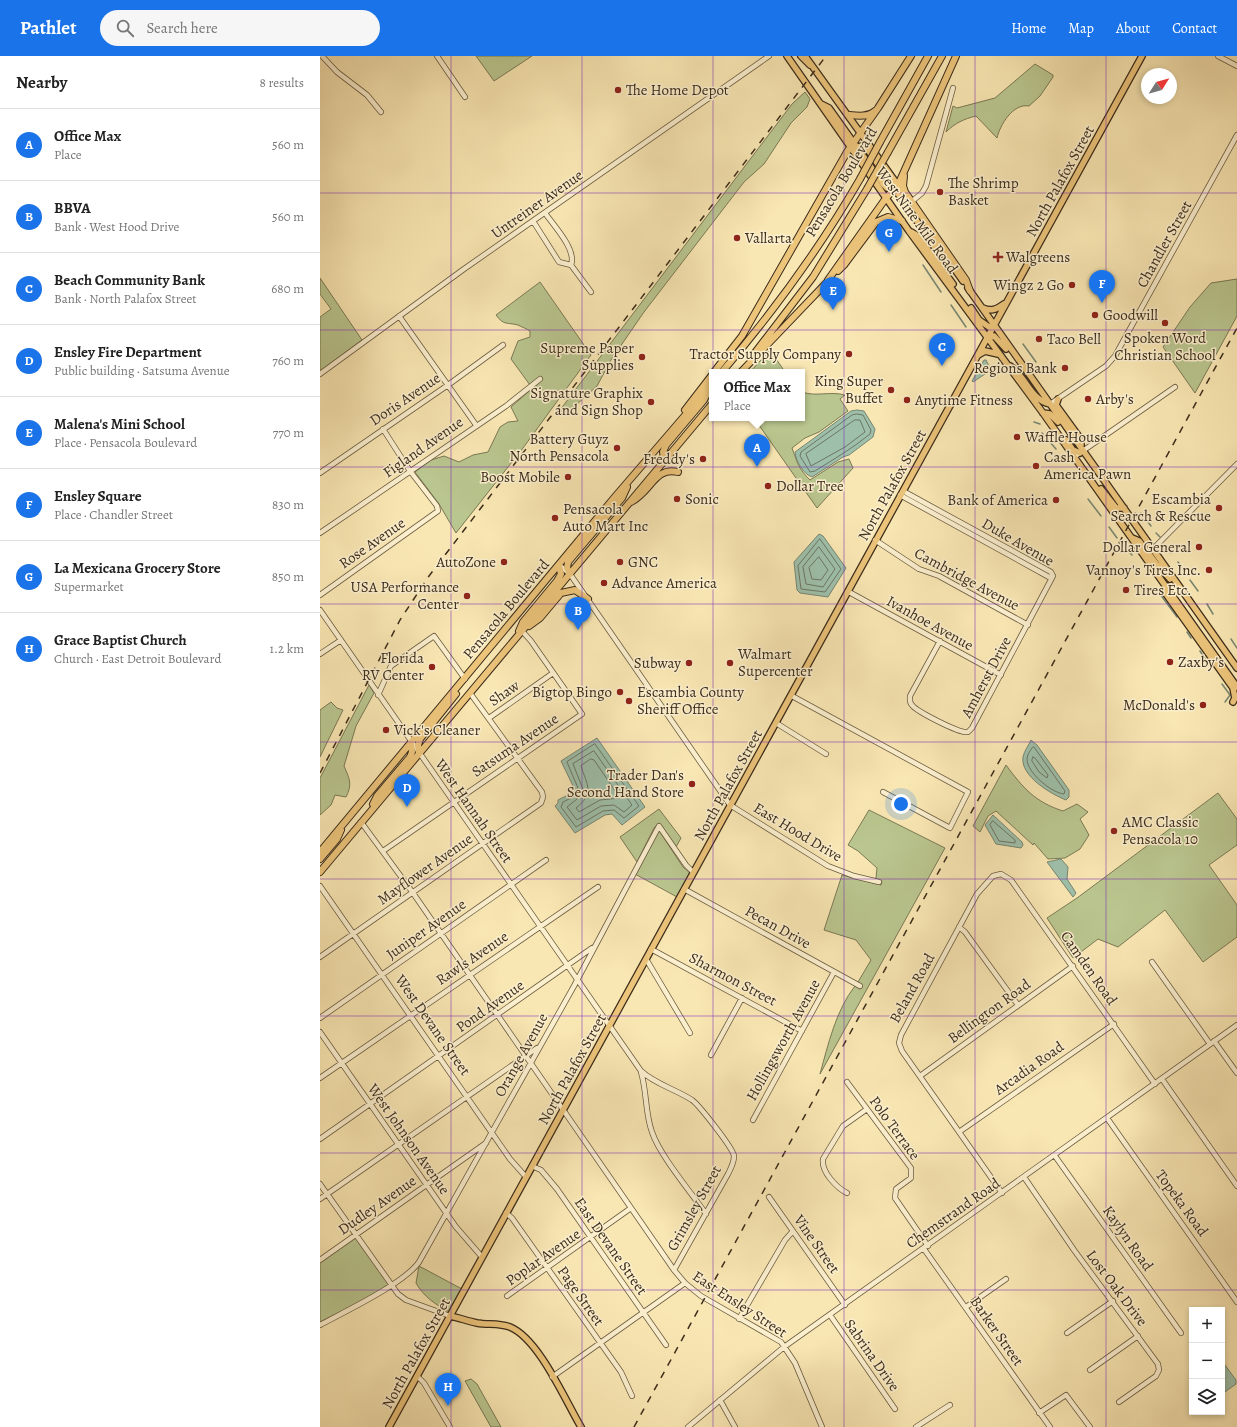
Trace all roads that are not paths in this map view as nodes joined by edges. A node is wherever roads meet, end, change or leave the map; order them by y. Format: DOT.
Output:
graph roads {
  1 [pos="322,56"];
  2 [pos="437,56"];
  3 [pos="769,56"];
  4 [pos="788,56"];
  5 [pos="801,56"];
  6 [pos="806,56"];
  7 [pos="911,56"];
  8 [pos="928,56"];
  9 [pos="942,56"];
  10 [pos="956,56"];
  11 [pos="1142,56"];
  12 [pos="1218,56"];
  13 [pos="813,66"];
  14 [pos="1237,66"];
  15 [pos="953,88"];
  16 [pos="465,97"];
  17 [pos="878,108"];
  18 [pos="380,112"];
  19 [pos="849,115"];
  20 [pos="862,133"];
  21 [pos="1237,135"];
  22 [pos="853,146"];
  23 [pos="904,174"];
  24 [pos="895,187"];
  25 [pos="886,198"];
  26 [pos="911,202"];
  27 [pos="545,213"];
  28 [pos="533,221"];
  29 [pos="902,221"];
  30 [pos="909,231"];
  31 [pos="928,250"];
  32 [pos="947,258"];
  33 [pos="571,265"];
  34 [pos="953,267"];
  35 [pos="828,280"];
  36 [pos="970,291"];
  37 [pos="591,292"];
  38 [pos="1006,302"];
  39 [pos="981,306"];
  40 [pos="399,316"];
  41 [pos="994,325"];
  42 [pos="987,338"];
  43 [pos="503,345"];
  44 [pos="1000,355"];
  45 [pos="976,357"];
  46 [pos="1006,364"];
  47 [pos="716,369"];
  48 [pos="724,369"];
  49 [pos="742,369"];
  50 [pos="743,369"];
  51 [pos="320,374"];
  52 [pos="540,379"];
  53 [pos="709,379"];
  54 [pos="448,385"];
  55 [pos="709,387"];
  56 [pos="1175,387"];
  57 [pos="709,389"];
  58 [pos="1045,397"];
  59 [pos="1058,399"];
  60 [pos="1050,404"];
  61 [pos="709,408"];
  62 [pos="1043,413"];
  63 [pos="1050,424"];
  64 [pos="476,425"];
  65 [pos="383,429"];
  66 [pos="669,433"];
  67 [pos="1081,450"];
  68 [pos="1074,457"];
  69 [pos="664,460"];
  70 [pos="1237,464"];
  71 [pos="410,471"];
  72 [pos="678,472"];
  73 [pos="320,473"];
  74 [pos="1089,478"];
  75 [pos="629,480"];
  76 [pos="902,493"];
  77 [pos="630,502"];
  78 [pos="1124,508"];
  79 [pos="1115,515"];
  80 [pos="320,533"];
  81 [pos="1130,537"];
  82 [pos="875,540"];
  83 [pos="1153,549"];
  84 [pos="559,565"];
  85 [pos="1164,565"];
  86 [pos="1156,571"];
  87 [pos="570,574"];
  88 [pos="1054,576"];
  89 [pos="1166,586"];
  90 [pos="849,592"];
  91 [pos="320,595"];
  92 [pos="588,599"];
  93 [pos="1176,600"];
  94 [pos="1190,601"];
  95 [pos="320,610"];
  96 [pos="1028,625"];
  97 [pos="522,631"];
  98 [pos="515,639"];
  99 [pos="341,640"];
  100 [pos="940,641"];
  101 [pos="320,654"];
  102 [pos="1237,668"];
  103 [pos="553,673"];
  104 [pos="1001,675"];
  105 [pos="465,679"];
  106 [pos="1237,680"];
  107 [pos="1237,687"];
  108 [pos="470,693"];
  109 [pos="378,695"];
  110 [pos="792,696"];
  111 [pos="1235,700"];
  112 [pos="489,718"];
  113 [pos="776,723"];
  114 [pos="411,743"];
  115 [pos="419,754"];
  116 [pos="826,754"];
  117 [pos="517,759"];
  118 [pos="883,792"];
  119 [pos="453,802"];
  120 [pos="730,804"];
  121 [pos="367,815"];
  122 [pos="361,822"];
  123 [pos="344,823"];
  124 [pos="482,844"];
  125 [pos="383,851"];
  126 [pos="320,852"];
  127 [pos="320,859"];
  128 [pos="546,860"];
  129 [pos="320,872"];
  130 [pos="693,872"];
  131 [pos="997,875"];
  132 [pos="879,882"];
  133 [pos="511,884"];
  134 [pos="320,886"];
  135 [pos="598,887"];
  136 [pos="684,889"];
  137 [pos="413,893"];
  138 [pos="539,926"];
  139 [pos="959,927"];
  140 [pos="441,933"];
  141 [pos="354,934"];
  142 [pos="594,947"];
  143 [pos="651,949"];
  144 [pos="320,958"];
  145 [pos="646,959"];
  146 [pos="1152,962"];
  147 [pos="1073,966"];
  148 [pos="567,967"];
  149 [pos="834,972"];
  150 [pos="382,974"];
  151 [pos="469,974"];
  152 [pos="577,980"];
  153 [pos="860,986"];
  154 [pos="742,998"];
  155 [pos="1018,1005"];
  156 [pos="411,1015"];
  157 [pos="498,1015"];
  158 [pos="320,1018"];
  159 [pos="1114,1024"];
  160 [pos="1237,1025"];
  161 [pos="609,1026"];
  162 [pos="802,1031"];
  163 [pos="320,1032"];
  164 [pos="690,1033"];
  165 [pos="1212,1043"];
  166 [pos="538,1047"];
  167 [pos="711,1055"];
  168 [pos="439,1056"];
  169 [pos="526,1056"];
  170 [pos="342,1063"];
  171 [pos="530,1063"];
  172 [pos="641,1071"];
  173 [pos="1237,1073"];
  174 [pos="920,1076"];
  175 [pos="320,1078"];
  176 [pos="1162,1079"];
  177 [pos="847,1082"];
  178 [pos="1155,1084"];
  179 [pos="468,1096"];
  180 [pos="370,1104"];
  181 [pos="867,1108"];
  182 [pos="563,1110"];
  183 [pos="1107,1118"];
  184 [pos="753,1120"];
  185 [pos="959,1132"];
  186 [pos="492,1133"];
  187 [pos="320,1139"];
  188 [pos="486,1143"];
  189 [pos="398,1145"];
  190 [pos="1055,1156"];
  191 [pos="532,1166"];
  192 [pos="526,1177"];
  193 [pos="1024,1177"];
  194 [pos="320,1184"];
  195 [pos="426,1185"];
  196 [pos="1237,1186"];
  197 [pos="847,1193"];
  198 [pos="1002,1193"];
  199 [pos="327,1194"];
  200 [pos="769,1197"];
  201 [pos="320,1199"];
  202 [pos="631,1208"];
  203 [pos="506,1213"];
  204 [pos="706,1214"];
  205 [pos="447,1215"];
  206 [pos="793,1231"];
  207 [pos="356,1235"];
  208 [pos="590,1238"];
  209 [pos="926,1247"];
  210 [pos="482,1257"];
  211 [pos="320,1260"];
  212 [pos="547,1268"];
  213 [pos="674,1270"];
  214 [pos="1006,1279"];
  215 [pos="685,1283"];
  216 [pos="391,1285"];
  217 [pos="507,1296"];
  218 [pos="1113,1301"];
  219 [pos="1237,1302"];
  220 [pos="845,1305"];
  221 [pos="966,1308"];
  222 [pos="642,1312"];
  223 [pos="830,1315"];
  224 [pos="450,1316"];
  225 [pos="740,1319"];
  226 [pos="320,1325"];
  227 [pos="1067,1334"];
  228 [pos="1181,1334"];
  229 [pos="1138,1336"];
  230 [pos="599,1343"];
  231 [pos="666,1345"];
  232 [pos="784,1347"];
  233 [pos="1090,1370"];
  234 [pos="417,1376"];
  235 [pos="552,1377"];
  236 [pos="632,1396"];
  237 [pos="720,1400"];
  238 [pos="1119,1402"];
  239 [pos="950,1405"];
  240 [pos="895,1409"];
  241 [pos="1040,1413"];
  242 [pos="389,1427"];
  243 [pos="450,1427"];
  244 [pos="581,1427"];
  245 [pos="688,1427"];
  246 [pos="735,1427"];
  247 [pos="822,1427"];
  248 [pos="916,1427"];
  249 [pos="1050,1427"];
  250 [pos="1090,1427"];
  1 -- 18 [label="street"];
  2 -- 16 [label="street"];
  3 -- 27 [label="street, Untreiner Avenue"];
  4 -- 22 [label="main road"];
  5 -- 13 [label="main road"];
  6 -- 13 [label="main road, West Nine Mile Road"];
  7 -- 17 [label="highway"];
  8 -- 48 [label="highway, Pensacola Boulevard, bridge"];
  9 -- 49 [label="highway, Pensacola Boulevard, bridge"];
  10 -- 23 [label="highway"];
  11 -- 38 [label="main road, North Palafox Street"];
  12 -- 14 [label="street"];
  13 -- 19 [label="main road, West Nine Mile Road"];
  15 -- 26 [label="street"];
  17 -- 19 [label="highway"];
  17 -- 20 [label="highway"];
  19 -- 20 [label="main road, West Nine Mile Road"];
  20 -- 22 [label="highway"];
  20 -- 24 [label="main road, West Nine Mile Road"];
  21 -- 59 [label="street, Chandler Street"];
  22 -- 24 [label="main road"];
  22 -- 25 [label="main road, West Nine Mile Road"];
  22 -- 47 [label="highway"];
  23 -- 24 [label="highway"];
  23 -- 26 [label="highway"];
  24 -- 25 [label="highway"];
  24 -- 26 [label="main road, West Nine Mile Road"];
  24 -- 32 [label="main road"];
  25 -- 29 [label="main road, West Nine Mile Road"];
  25 -- 35 [label="highway"];
  26 -- 32 [label="main road, West Nine Mile Road"];
  26 -- 36 [label="highway"];
  27 -- 28 [label="street, Untreiner Avenue"];
  27 -- 33 [label="street"];
  28 -- 33 [label="street"];
  28 -- 40 [label="street, Untreiner Avenue"];
  29 -- 30 [label="main road, West Nine Mile Road"];
  29 -- 35 [label="highway"];
  30 -- 31 [label="main road"];
  30 -- 42 [label="main road, West Nine Mile Road"];
  31 -- 34 [label="main road"];
  31 -- 41 [label="main road"];
  32 -- 34 [label="main road, West Nine Mile Road"];
  33 -- 37 [label="street"];
  34 -- 36 [label="main road, West Nine Mile Road"];
  35 -- 50 [label="highway"];
  36 -- 39 [label="main road, West Nine Mile Road"];
  38 -- 39 [label="main road"];
  38 -- 41 [label="main road, North Palafox Street"];
  39 -- 41 [label="main road, West Nine Mile Road"];
  40 -- 51 [label="street, Untreiner Avenue"];
  40 -- 54 [label="street"];
  41 -- 42 [label="main road, North Palafox Street"];
  41 -- 58 [label="main road, West Nine Mile Road"];
  42 -- 44 [label="main road, West Nine Mile Road"];
  42 -- 45 [label="main road, North Palafox Street"];
  42 -- 58 [label="main road"];
  43 -- 54 [label="street, Doris Avenue"];
  44 -- 45 [label="main road"];
  44 -- 46 [label="main road, West Nine Mile Road"];
  45 -- 76 [label="main road, North Palafox Street"];
  46 -- 60 [label="main road"];
  46 -- 62 [label="main road"];
  52 -- 64 [label="street, Figland Avenue"];
  53 -- 66 [label="highway"];
  54 -- 64 [label="street"];
  54 -- 65 [label="street, Doris Avenue"];
  55 -- 66 [label="highway, Pensacola Boulevard"];
  56 -- 67 [label="street"];
  57 -- 69 [label="highway"];
  58 -- 60 [label="main road"];
  59 -- 60 [label="street, Chandler Street"];
  59 -- 67 [label="main road"];
  60 -- 67 [label="main road"];
  61 -- 69 [label="highway, Pensacola Boulevard"];
  62 -- 63 [label="main road"];
  62 -- 67 [label="main road"];
  63 -- 67 [label="main road"];
  63 -- 68 [label="main road"];
  64 -- 71 [label="street, Figland Avenue"];
  65 -- 71 [label="street"];
  65 -- 73 [label="street, Doris Avenue"];
  66 -- 75 [label="highway, Pensacola Boulevard"];
  67 -- 68 [label="street"];
  67 -- 78 [label="main road"];
  68 -- 74 [label="main road"];
  69 -- 77 [label="highway, Pensacola Boulevard"];
  70 -- 83 [label="street"];
  71 -- 80 [label="street, Figland Avenue"];
  71 -- 91 [label="street, Rose Avenue"];
  72 -- 77 [label="highway"];
  74 -- 78 [label="main road"];
  74 -- 79 [label="main road"];
  75 -- 84 [label="highway, Pensacola Boulevard"];
  75 -- 87 [label="highway"];
  76 -- 82 [label="main road, North Palafox Street"];
  76 -- 88 [label="street, Duke Avenue"];
  77 -- 87 [label="highway, Pensacola Boulevard"];
  78 -- 79 [label="main road"];
  78 -- 83 [label="main road"];
  79 -- 81 [label="main road"];
  81 -- 85 [label="main road"];
  81 -- 86 [label="main road"];
  82 -- 90 [label="main road, North Palafox Street"];
  82 -- 96 [label="street, Cambridge Avenue"];
  83 -- 85 [label="main road"];
  84 -- 87 [label="street"];
  84 -- 98 [label="highway"];
  84 -- 105 [label="highway, Pensacola Boulevard"];
  85 -- 94 [label="main road"];
  86 -- 89 [label="main road"];
  86 -- 94 [label="main road"];
  87 -- 92 [label="street"];
  87 -- 97 [label="highway, Pensacola Boulevard"];
  88 -- 96 [label="street, Amherst Drive"];
  89 -- 93 [label="main road"];
  89 -- 111 [label="main road"];
  90 -- 100 [label="street, Ivanhoe Avenue"];
  90 -- 110 [label="main road, North Palafox Street"];
  92 -- 97 [label="highway"];
  92 -- 120 [label="street"];
  93 -- 106 [label="main road"];
  93 -- 107 [label="main road"];
  94 -- 102 [label="main road"];
  95 -- 99 [label="street, West Hannah Street"];
  96 -- 104 [label="street, Amherst Drive"];
  97 -- 98 [label="highway, Pensacola Boulevard"];
  97 -- 103 [label="street"];
  98 -- 108 [label="highway, Pensacola Boulevard"];
  99 -- 101 [label="street"];
  99 -- 109 [label="street, West Hannah Street"];
  100 -- 104 [label="street, Ivanhoe Avenue"];
  100 -- 104 [label="street, Amherst Drive"];
  103 -- 112 [label="street, Shaw"];
  103 -- 117 [label="street, Satsuma Avenue"];
  105 -- 109 [label="street"];
  105 -- 114 [label="highway, Pensacola Boulevard"];
  105 -- 115 [label="highway"];
  108 -- 112 [label="street"];
  108 -- 115 [label="highway, Pensacola Boulevard"];
  109 -- 114 [label="street, West Hannah Street"];
  110 -- 113 [label="main road, North Palafox Street"];
  110 -- 118 [label="street"];
  112 -- 117 [label="street"];
  113 -- 116 [label="street, North Palafox Street"];
  113 -- 120 [label="main road, North Palafox Street"];
  114 -- 115 [label="street, West Hannah Street"];
  114 -- 121 [label="highway"];
  114 -- 123 [label="highway, Pensacola Boulevard"];
  115 -- 119 [label="street, West Hannah Street"];
  115 -- 121 [label="highway, Pensacola Boulevard"];
  117 -- 119 [label="street, Satsuma Avenue"];
  117 -- 124 [label="street, Mayflower Avenue"];
  119 -- 124 [label="street, West Hannah Street"];
  119 -- 125 [label="street, Satsuma Avenue"];
  120 -- 130 [label="main road, North Palafox Street"];
  120 -- 132 [label="street, East Hood Drive"];
  121 -- 122 [label="highway, Pensacola Boulevard"];
  122 -- 125 [label="street, East Ensley Street"];
  122 -- 129 [label="highway, Pensacola Boulevard"];
  123 -- 126 [label="highway, Pensacola Boulevard"];
  123 -- 127 [label="highway"];
  124 -- 133 [label="street, West Hannah Street"];
  124 -- 137 [label="street, Mayflower Avenue"];
  125 -- 137 [label="street, East Ensley Street"];
  128 -- 133 [label="street, Juniper Avenue"];
  130 -- 136 [label="main road, North Palafox Street"];
  130 -- 142 [label="street, Orange Avenue"];
  131 -- 139 [label="street, Beland Road"];
  131 -- 147 [label="street, Camden Road"];
  133 -- 138 [label="street, West Hannah Street"];
  133 -- 140 [label="street, Juniper Avenue"];
  134 -- 141 [label="street, West Devane Street"];
  135 -- 138 [label="street, Rawls Avenue"];
  136 -- 143 [label="main road, North Palafox Street"];
  136 -- 149 [label="street, Pecan Drive"];
  137 -- 140 [label="street, East Ensley Street"];
  137 -- 141 [label="street, Mayflower Avenue"];
  138 -- 148 [label="street, West Hannah Street"];
  138 -- 151 [label="street, Rawls Avenue"];
  139 -- 155 [label="street"];
  139 -- 174 [label="street, Beland Road"];
  140 -- 150 [label="street, Juniper Avenue"];
  140 -- 151 [label="street, East Ensley Street"];
  141 -- 144 [label="street, Mayflower Avenue"];
  141 -- 150 [label="street, West Devane Street"];
  142 -- 148 [label="street, Pond Avenue"];
  142 -- 152 [label="street, Orange Avenue"];
  143 -- 145 [label="main road, North Palafox Street"];
  143 -- 154 [label="street, Sharmon Street"];
  145 -- 161 [label="main road, North Palafox Street"];
  145 -- 164 [label="street"];
  146 -- 165 [label="street"];
  147 -- 155 [label="street, Bellington Road"];
  147 -- 159 [label="street, Camden Road"];
  148 -- 152 [label="street, West Hannah Street"];
  148 -- 157 [label="street, Pond Avenue"];
  149 -- 153 [label="street, Pecan Drive"];
  149 -- 162 [label="street, Hollingsworth Avenue"];
  150 -- 156 [label="street, West Devane Street"];
  150 -- 158 [label="street, Juniper Avenue"];
  151 -- 156 [label="street, Rawls Avenue"];
  151 -- 157 [label="street, East Ensley Street"];
  152 -- 161 [label="street, West Hannah Street"];
  152 -- 166 [label="street, Orange Avenue"];
  154 -- 162 [label="street, Sharmon Street"];
  154 -- 167 [label="street"];
  155 -- 174 [label="street, Bellington Road"];
  156 -- 168 [label="street, West Devane Street"];
  156 -- 170 [label="street, Rawls Avenue"];
  157 -- 168 [label="street, Pond Avenue"];
  157 -- 169 [label="street, East Ensley Street"];
  159 -- 178 [label="street, Camden Road"];
  159 -- 185 [label="street, Arcadia Road"];
  160 -- 165 [label="street, Chemstrand Road"];
  161 -- 172 [label="street, West Hannah Street"];
  161 -- 182 [label="main road, North Palafox Street"];
  162 -- 184 [label="street, Hollingsworth Avenue"];
  163 -- 170 [label="street, West Johnson Avenue"];
  165 -- 173 [label="street"];
  165 -- 176 [label="street, Chemstrand Road"];
  166 -- 169 [label="street"];
  166 -- 171 [label="street, Orange Avenue"];
  168 -- 179 [label="street, West Devane Street"];
  168 -- 180 [label="street, Pond Avenue"];
  169 -- 171 [label="street, East Ensley Street"];
  169 -- 179 [label="street"];
  170 -- 175 [label="street, Rawls Avenue"];
  170 -- 180 [label="street, West Johnson Avenue"];
  171 -- 182 [label="street, East Ensley Street"];
  171 -- 186 [label="street, Orange Avenue"];
  172 -- 204 [label="street"];
  172 -- 204 [label="street, Grimsley Street"];
  174 -- 185 [label="street, Beland Road"];
  176 -- 178 [label="street, Chemstrand Road"];
  176 -- 196 [label="street"];
  177 -- 181 [label="street, Polo Terrace"];
  178 -- 183 [label="street, Chemstrand Road"];
  179 -- 186 [label="street, West Devane Street"];
  179 -- 189 [label="street"];
  180 -- 187 [label="street, Pond Avenue"];
  180 -- 189 [label="street, West Johnson Avenue"];
  181 -- 197 [label="street"];
  181 -- 209 [label="street, Polo Terrace"];
  182 -- 191 [label="main road, North Palafox Street"];
  182 -- 202 [label="street, East Ensley Street"];
  183 -- 190 [label="street, Chemstrand Road"];
  183 -- 219 [label="street, Topeka Road"];
  185 -- 198 [label="street, Beland Road"];
  186 -- 188 [label="street, Orange Avenue"];
  186 -- 192 [label="street, West Devane Street"];
  188 -- 195 [label="street, Dudley Avenue"];
  188 -- 205 [label="street, Orange Avenue"];
  189 -- 195 [label="street, West Johnson Avenue"];
  189 -- 199 [label="street"];
  190 -- 193 [label="street, Chemstrand Road"];
  190 -- 228 [label="street, Kaylyn Road"];
  191 -- 192 [label="main road, North Palafox Street"];
  191 -- 208 [label="street, East Devane Street"];
  192 -- 203 [label="main road, North Palafox Street"];
  193 -- 198 [label="street, Chemstrand Road"];
  193 -- 218 [label="street, Lost Oak Drive"];
  194 -- 199 [label="street"];
  195 -- 205 [label="street, West Johnson Avenue"];
  195 -- 207 [label="street, Dudley Avenue"];
  198 -- 209 [label="street, Chemstrand Road"];
  199 -- 201 [label="street"];
  199 -- 207 [label="street"];
  200 -- 206 [label="street, Vine Street"];
  202 -- 208 [label="street, Poplar Avenue"];
  202 -- 213 [label="street, East Ensley Street"];
  203 -- 210 [label="main road, North Palafox Street"];
  203 -- 212 [label="street, Page Street"];
  204 -- 213 [label="street, Grimsley Street"];
  205 -- 210 [label="street, West Johnson Avenue"];
  205 -- 216 [label="street, Orange Avenue"];
  206 -- 220 [label="street, Vine Street"];
  206 -- 225 [label="street"];
  207 -- 211 [label="street, Dudley Avenue"];
  207 -- 216 [label="street"];
  208 -- 212 [label="street, Poplar Avenue"];
  208 -- 222 [label="street, East Devane Street"];
  209 -- 220 [label="street, Chemstrand Road"];
  209 -- 221 [label="street, Barker Street"];
  210 -- 224 [label="main road, North Palafox Street"];
  212 -- 217 [label="street, Poplar Avenue"];
  212 -- 230 [label="street, Page Street"];
  213 -- 215 [label="street, East Ensley Street"];
  214 -- 221 [label="street"];
  215 -- 222 [label="street"];
  215 -- 225 [label="street, East Ensley Street"];
  216 -- 224 [label="street"];
  216 -- 226 [label="street, Orange Avenue"];
  218 -- 227 [label="street"];
  218 -- 229 [label="street, Lost Oak Drive"];
  220 -- 223 [label="street, Chemstrand Road"];
  221 -- 241 [label="street, Barker Street"];
  222 -- 230 [label="street"];
  222 -- 231 [label="street, East Devane Street"];
  223 -- 232 [label="street, Chemstrand Road"];
  223 -- 240 [label="street, Sabrina Drive"];
  224 -- 234 [label="main road, North Palafox Street"];
  224 -- 235 [label="main road"];
  225 -- 232 [label="street, East Ensley Street"];
  229 -- 233 [label="street"];
  229 -- 238 [label="street, Lost Oak Drive"];
  230 -- 235 [label="street"];
  230 -- 236 [label="street, Page Street"];
  232 -- 237 [label="street, Chemstrand Road"];
  232 -- 247 [label="street, East Ensley Street"];
  234 -- 242 [label="main road, North Palafox Street"];
  234 -- 243 [label="street"];
  235 -- 244 [label="main road"];
  237 -- 245 [label="street, Chemstrand Road"];
  237 -- 246 [label="street"];
  239 -- 248 [label="street"];
  241 -- 249 [label="street, Barker Street"];
  241 -- 250 [label="street"];
}
